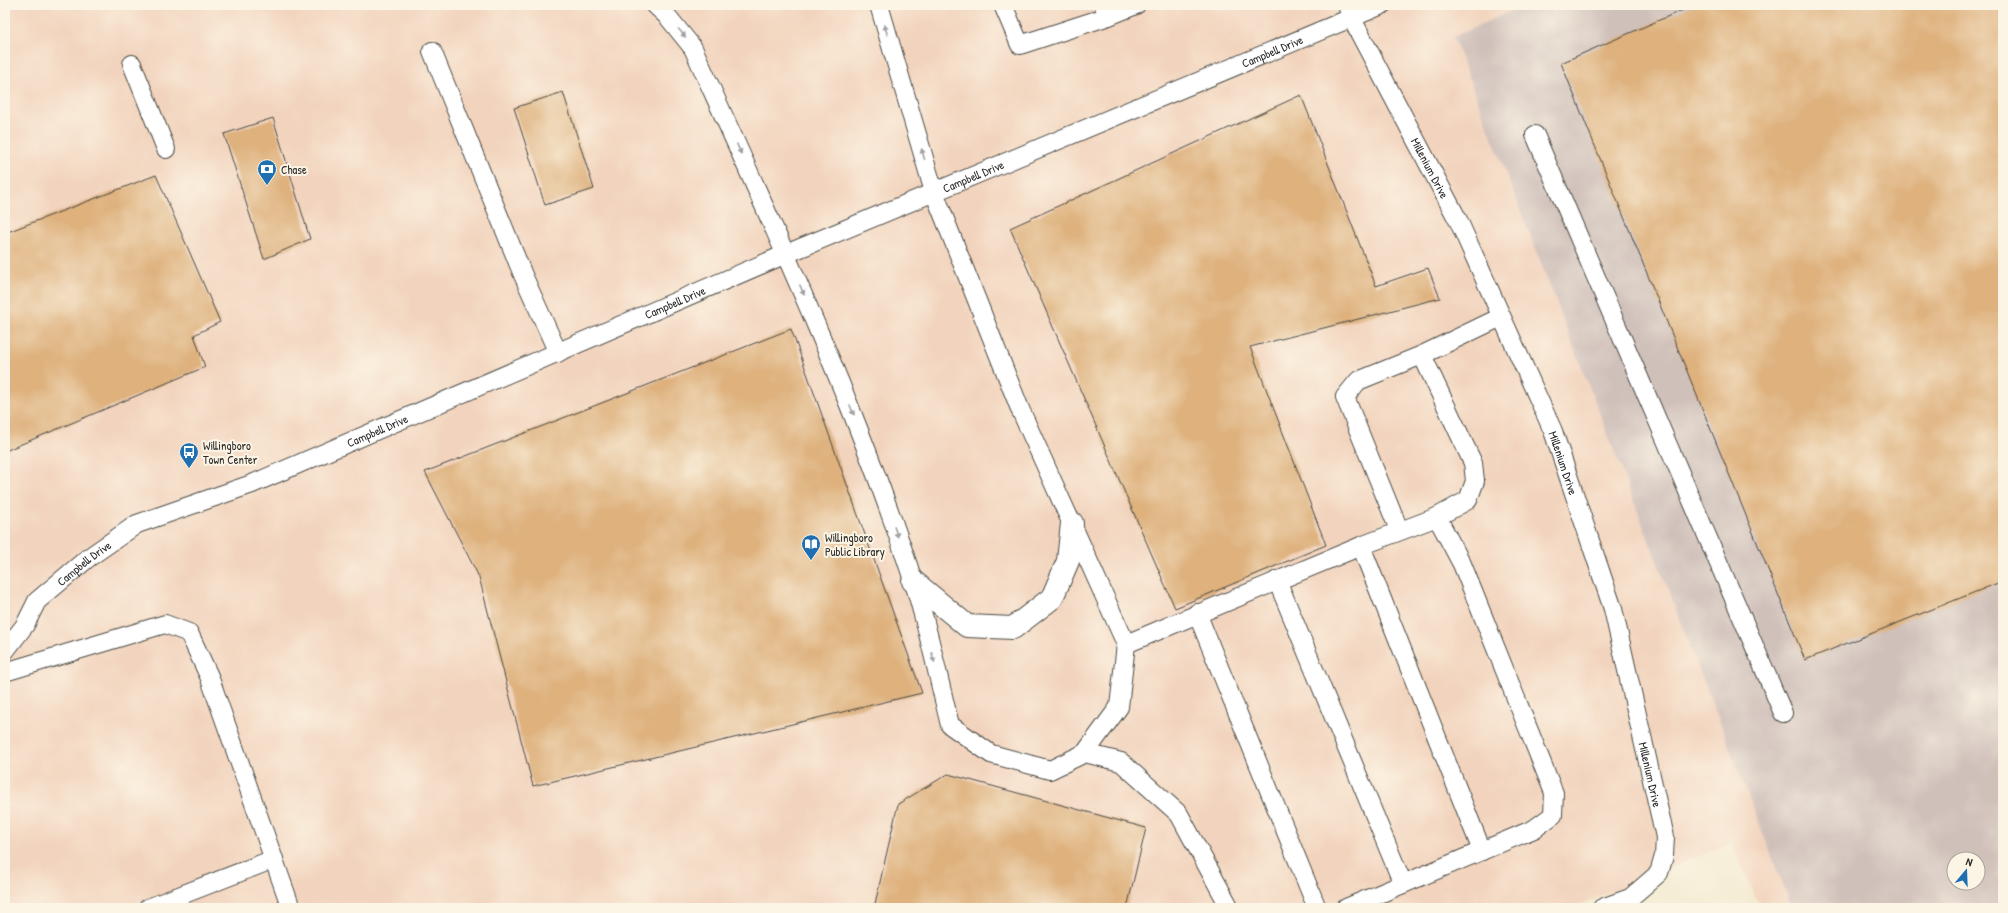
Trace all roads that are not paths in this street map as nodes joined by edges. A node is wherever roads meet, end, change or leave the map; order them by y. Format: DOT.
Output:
graph roads {
  1 [pos="655,5"];
  2 [pos="879,5"];
  3 [pos="1002,5"];
  4 [pos="1136,5"];
  5 [pos="1382,5"];
  6 [pos="1106,11"];
  7 [pos="1349,12"];
  8 [pos="432,51"];
  9 [pos="132,64"];
  10 [pos="1535,135"];
  11 [pos="166,149"];
  12 [pos="934,192"];
  13 [pos="786,254"];
  14 [pos="1501,317"];
  15 [pos="558,353"];
  16 [pos="1422,355"];
  17 [pos="1436,517"];
  18 [pos="1072,523"];
  19 [pos="1399,530"];
  20 [pos="1361,546"];
  21 [pos="1277,580"];
  22 [pos="913,581"];
  23 [pos="1197,613"];
  24 [pos="1126,644"];
  25 [pos="5,651"];
  26 [pos="5,672"];
  27 [pos="1783,714"];
  28 [pos="1085,753"];
  29 [pos="1482,850"];
  30 [pos="274,859"];
  31 [pos="1403,884"];
  32 [pos="148,908"];
  33 [pos="291,908"];
  34 [pos="1230,908"];
  35 [pos="1317,908"];
  36 [pos="1346,908"];
  37 [pos="1602,908"];
  1 -- 13 [label="lane, one-way"];
  12 -- 2 [label="lane, one-way"];
  3 -- 6 [label="lane"];
  4 -- 6 [label="lane"];
  5 -- 7 [label="lane, Campbell Drive"];
  7 -- 12 [label="lane, Campbell Drive"];
  7 -- 14 [label="lane, Millenium Drive"];
  8 -- 15 [label="lane"];
  9 -- 11 [label="lane"];
  10 -- 27 [label="lane"];
  12 -- 13 [label="lane, Campbell Drive"];
  12 -- 18 [label="lane"];
  13 -- 15 [label="lane, Campbell Drive"];
  13 -- 22 [label="lane, one-way"];
  14 -- 16 [label="lane"];
  14 -- 37 [label="lane, Millenium Drive"];
  15 -- 25 [label="lane, Campbell Drive"];
  16 -- 17 [label="lane"];
  16 -- 19 [label="lane"];
  17 -- 19 [label="lane"];
  17 -- 29 [label="lane"];
  18 -- 22 [label="street"];
  18 -- 24 [label="lane"];
  19 -- 20 [label="lane"];
  20 -- 21 [label="lane"];
  20 -- 29 [label="lane"];
  21 -- 23 [label="lane"];
  21 -- 31 [label="lane"];
  22 -- 28 [label="lane, one-way"];
  23 -- 24 [label="lane"];
  23 -- 35 [label="lane"];
  24 -- 28 [label="lane"];
  26 -- 30 [label="lane"];
  28 -- 34 [label="lane"];
  29 -- 31 [label="lane"];
  30 -- 32 [label="lane"];
  30 -- 33 [label="lane"];
  31 -- 36 [label="lane"];
}
